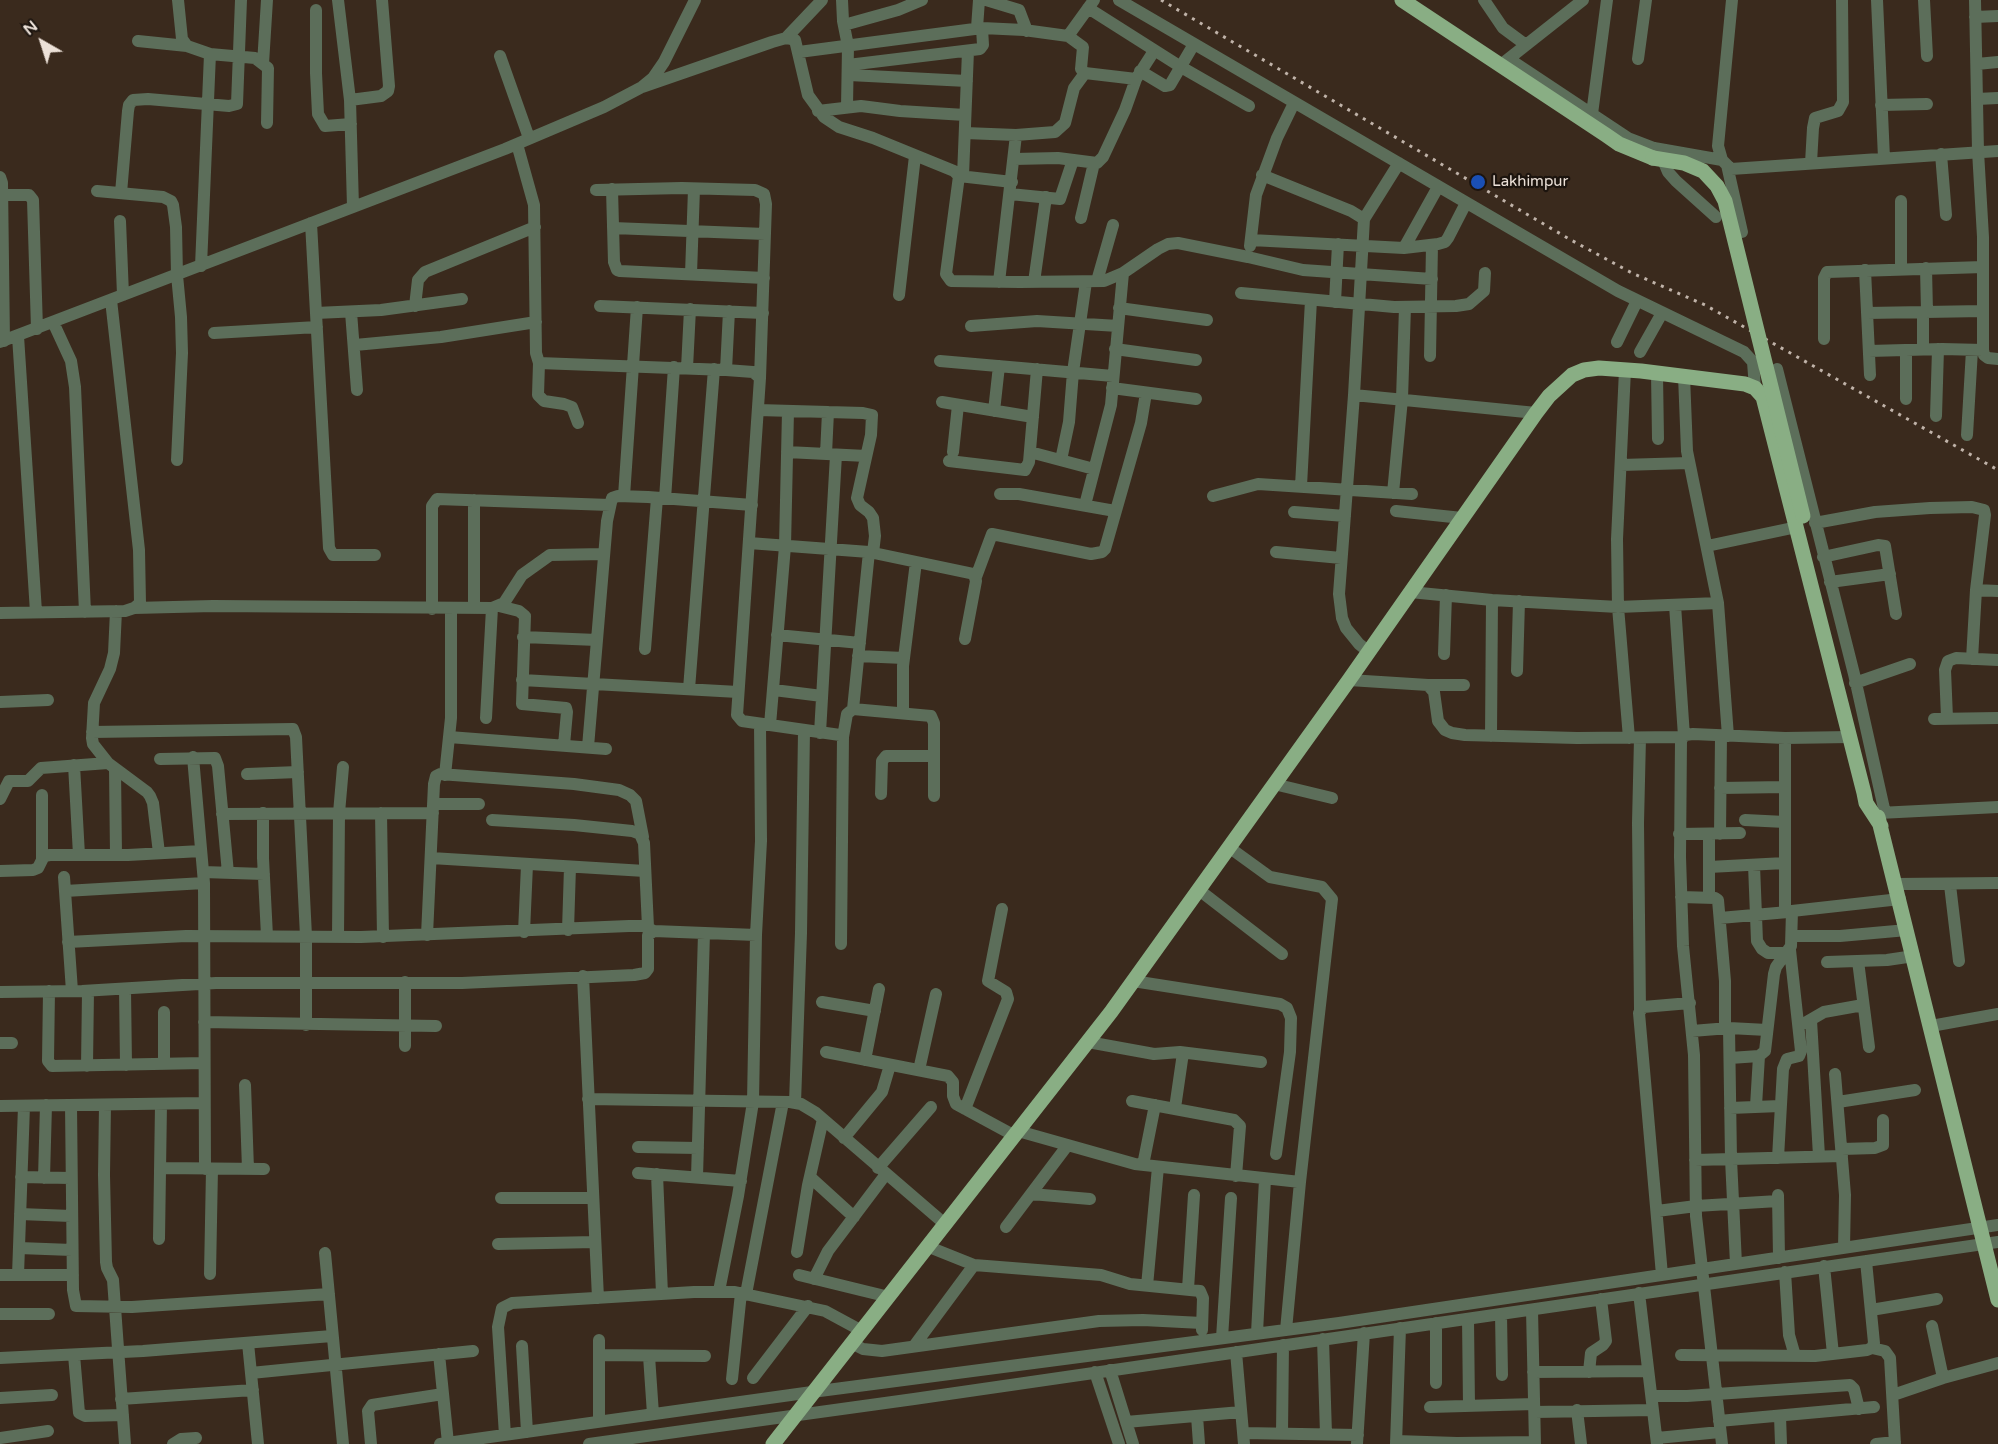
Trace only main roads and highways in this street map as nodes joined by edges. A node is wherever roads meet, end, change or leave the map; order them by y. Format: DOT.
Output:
graph roads {
  1 [pos="1402,0"];
  2 [pos="1880,814"];
  3 [pos="1986,1238"];
  4 [pos="1998,1300"];
  5 [pos="780,1441"];
  1 -- 2 [label="main road, bridge"];
  2 -- 3 [label="main road"];
  2 -- 5 [label="main road"];
  3 -- 4 [label="main road"];
}
